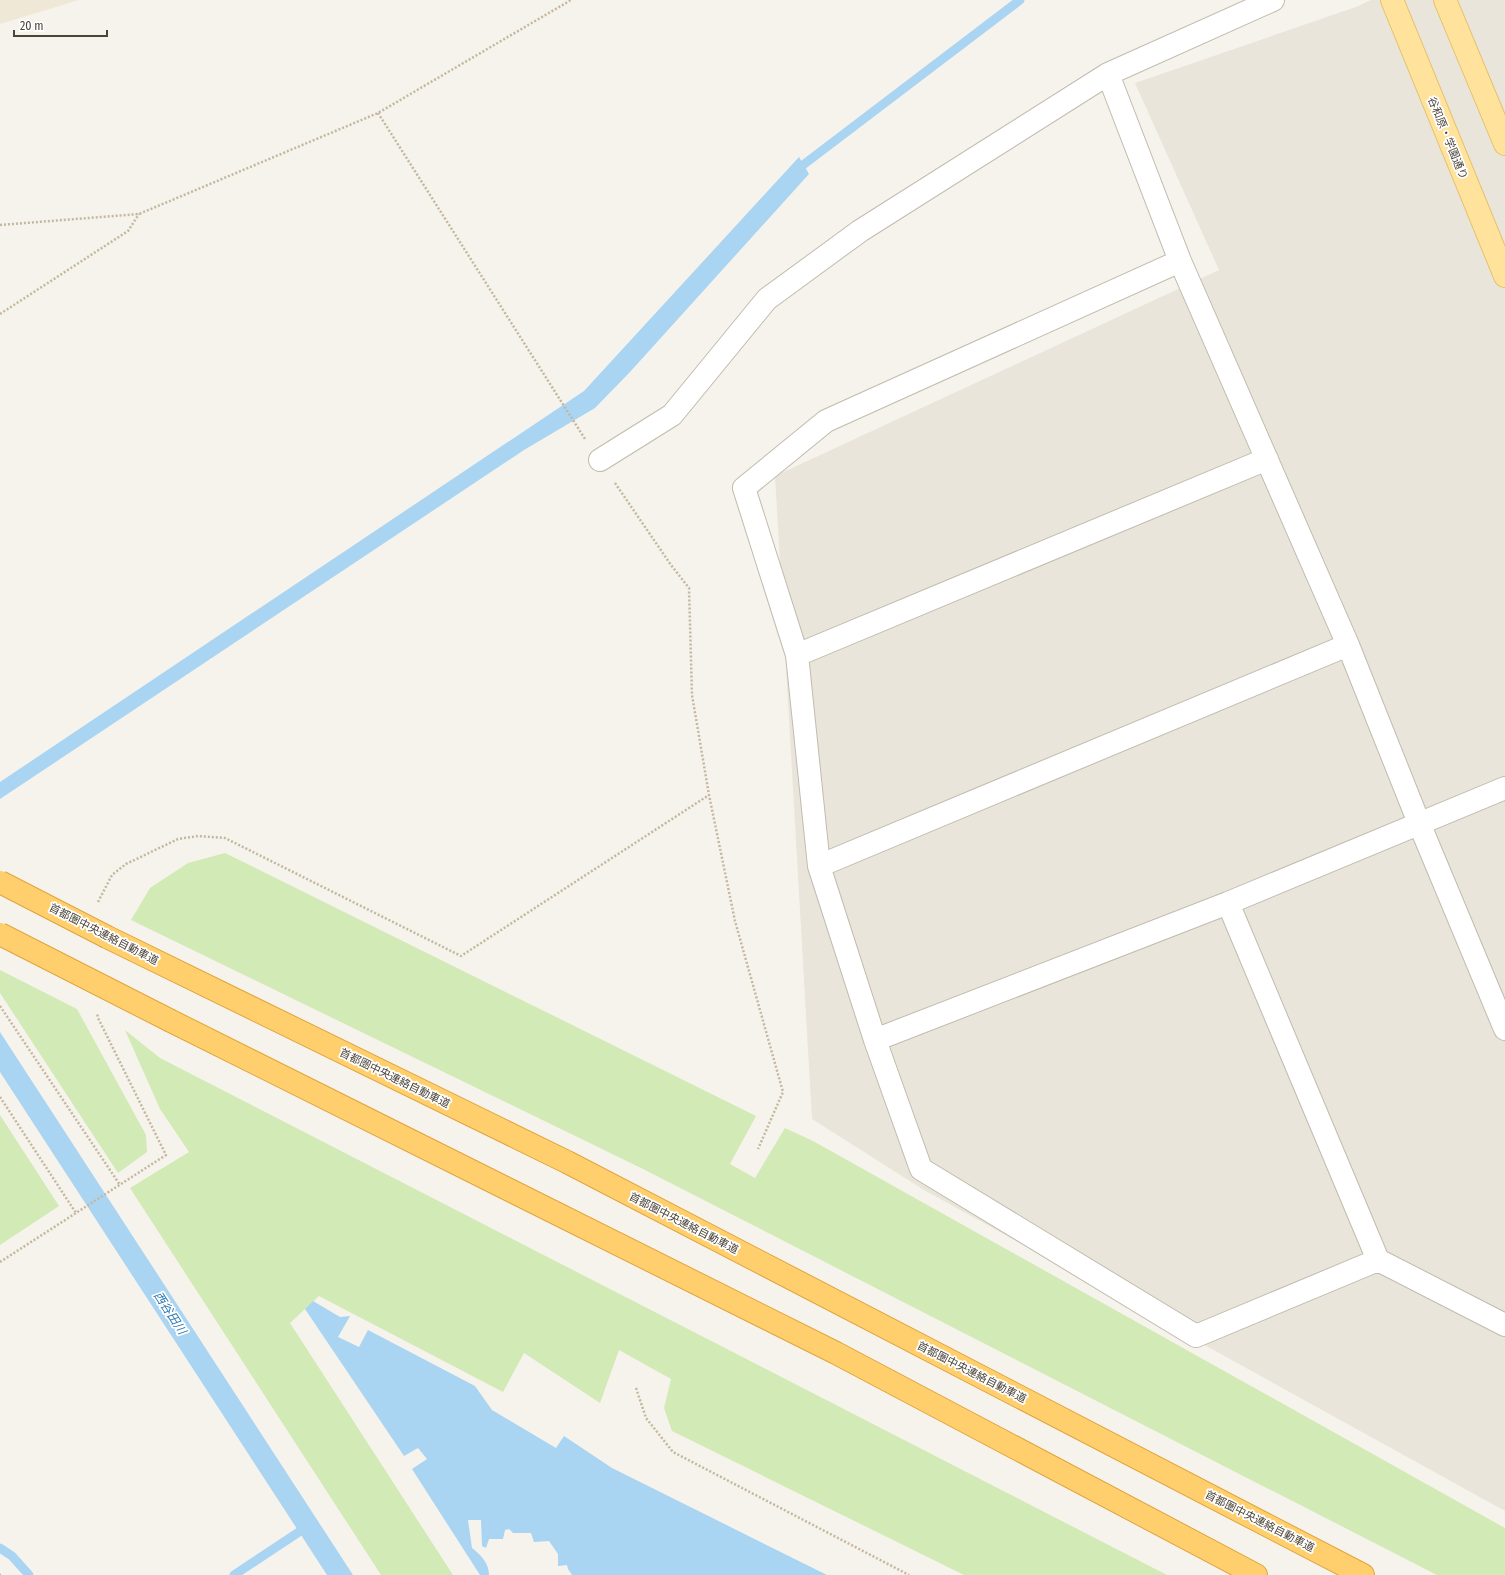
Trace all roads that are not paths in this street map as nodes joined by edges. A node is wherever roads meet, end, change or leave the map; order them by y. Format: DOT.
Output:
graph roads {
  1 [pos="1273,0"];
  2 [pos="1392,0"];
  3 [pos="1445,0"];
  4 [pos="1108,74"];
  5 [pos="1505,144"];
  6 [pos="1180,261"];
  7 [pos="1505,276"];
  8 [pos="1267,459"];
  9 [pos="600,460"];
  10 [pos="1348,645"];
  11 [pos="797,654"];
  12 [pos="1505,788"];
  13 [pos="1419,823"];
  14 [pos="820,866"];
  15 [pos="0,882"];
  16 [pos="1228,904"];
  17 [pos="0,934"];
  18 [pos="1505,1029"];
  19 [pos="875,1040"];
  20 [pos="1378,1260"];
  21 [pos="1505,1325"];
  22 [pos="1256,1575"];
  23 [pos="1363,1575"];
  1 -- 4 [label="street"];
  2 -- 7 [label="main road, 谷和原・学園通り"];
  3 -- 5 [label="main road"];
  4 -- 6 [label="street"];
  4 -- 9 [label="street"];
  6 -- 8 [label="street"];
  6 -- 11 [label="street"];
  8 -- 10 [label="street"];
  8 -- 11 [label="street"];
  10 -- 13 [label="street"];
  10 -- 14 [label="street"];
  11 -- 14 [label="street"];
  12 -- 13 [label="street"];
  13 -- 16 [label="street"];
  13 -- 18 [label="street"];
  14 -- 19 [label="street"];
  15 -- 23 [label="highway, 首都圏中央連絡自動車道, bridge"];
  16 -- 19 [label="street"];
  16 -- 20 [label="street"];
  17 -- 22 [label="highway, bridge"];
  19 -- 20 [label="street"];
  20 -- 21 [label="street"];
}
